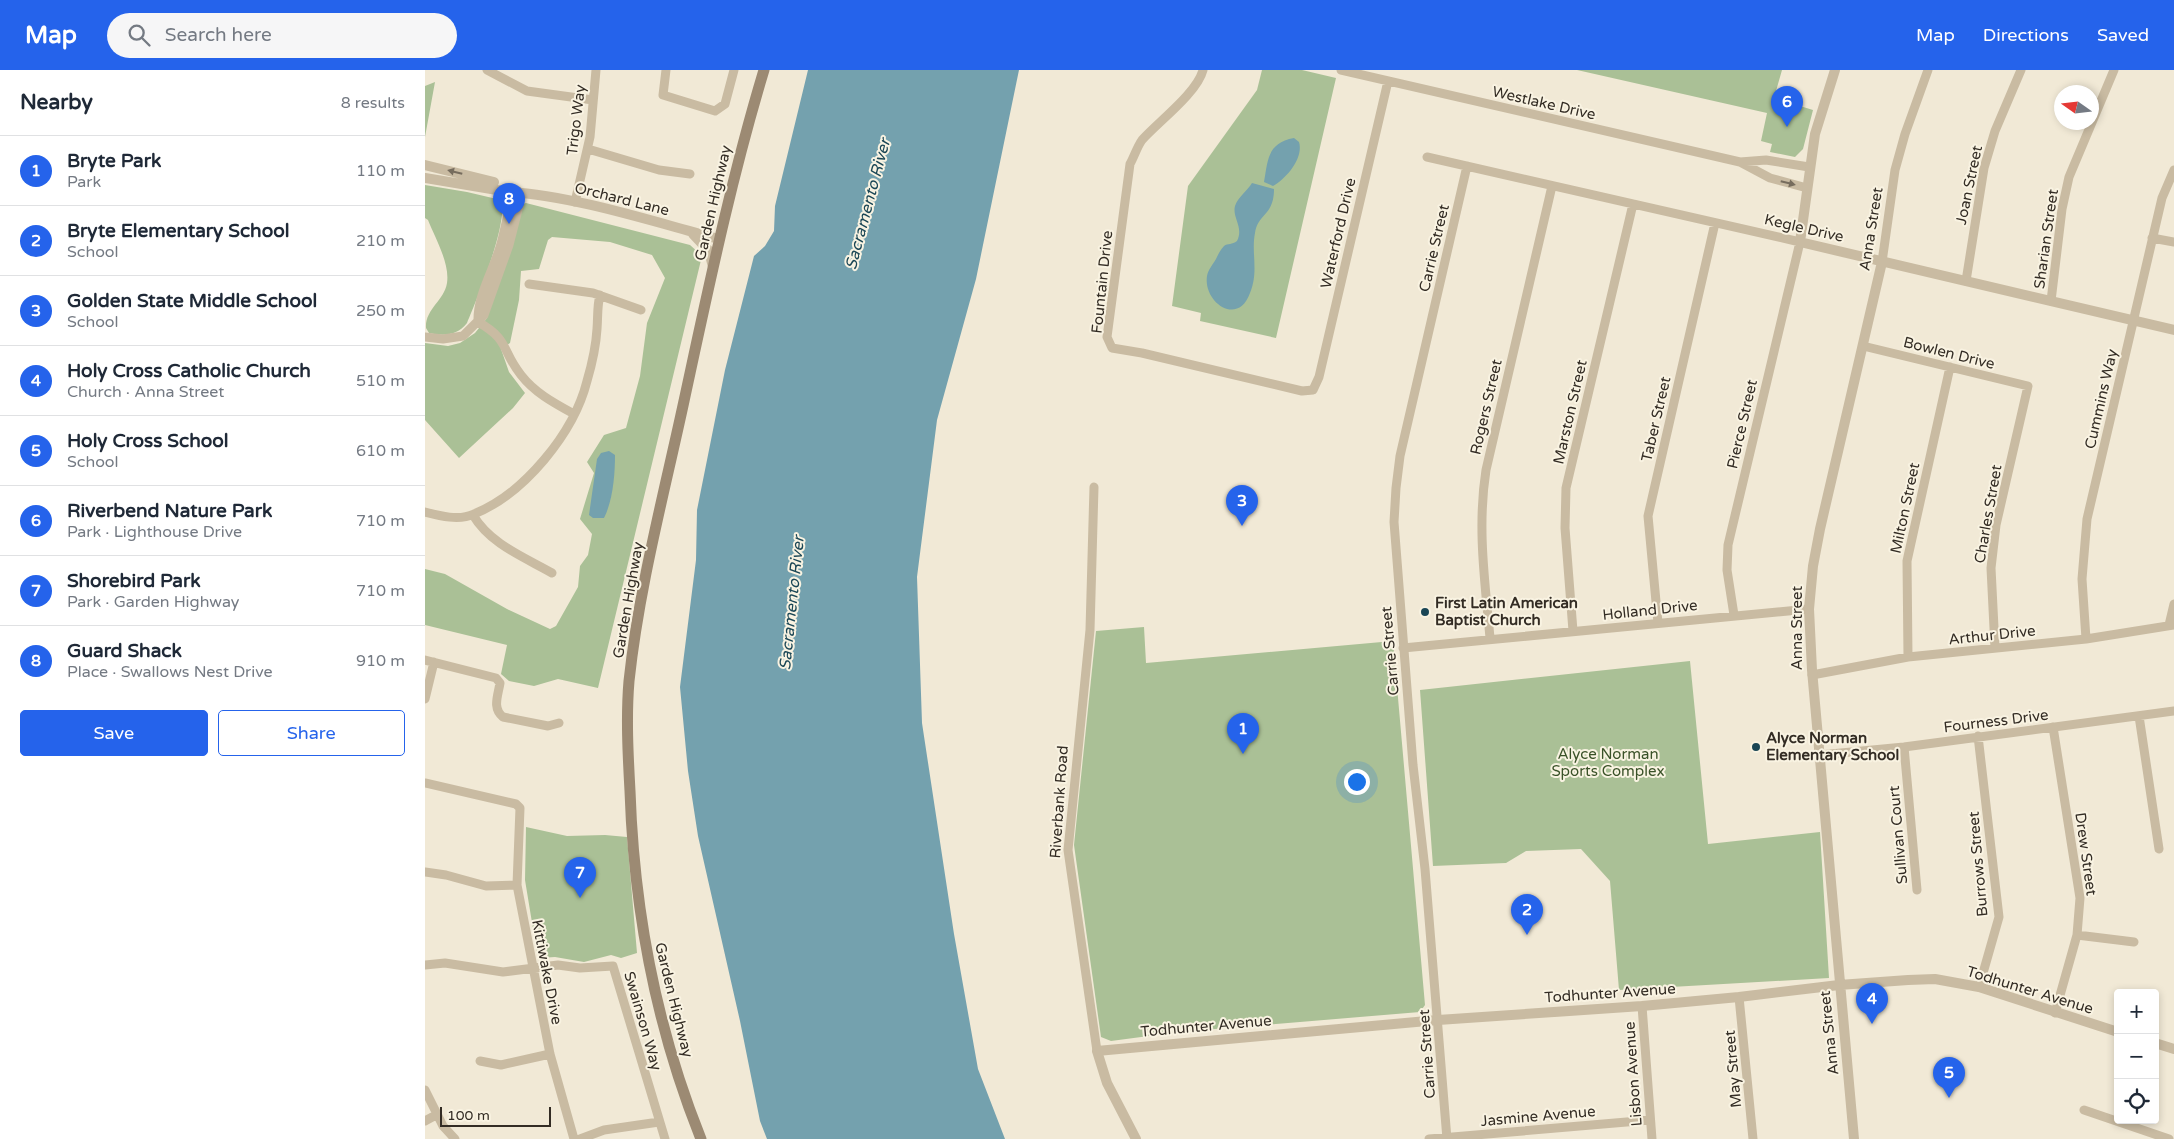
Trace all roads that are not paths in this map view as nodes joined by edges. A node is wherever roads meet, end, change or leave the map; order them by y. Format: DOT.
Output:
graph roads {
  1 [pos="487,70"];
  2 [pos="596,70"];
  3 [pos="666,70"];
  4 [pos="735,70"];
  5 [pos="764,70"];
  6 [pos="1203,70"];
  7 [pos="1341,70"];
  8 [pos="1835,70"];
  9 [pos="1928,70"];
  10 [pos="2021,70"];
  11 [pos="2114,70"];
  12 [pos="1388,81"];
  13 [pos="593,100"];
  14 [pos="588,149"];
  15 [pos="1427,157"];
  16 [pos="1740,162"];
  17 [pos="1773,162"];
  18 [pos="425,164"];
  19 [pos="1467,166"];
  20 [pos="1809,167"];
  21 [pos="2174,170"];
  22 [pos="690,174"];
  23 [pos="425,178"];
  24 [pos="1770,178"];
  25 [pos="1552,186"];
  26 [pos="1807,188"];
  27 [pos="518,191"];
  28 [pos="575,202"];
  29 [pos="1633,204"];
  30 [pos="1715,223"];
  31 [pos="688,231"];
  32 [pos="2153,238"];
  33 [pos="719,239"];
  34 [pos="1800,242"];
  35 [pos="2174,242"];
  36 [pos="1882,262"];
  37 [pos="713,267"];
  38 [pos="1965,281"];
  39 [pos="529,284"];
  40 [pos="600,294"];
  41 [pos="2051,301"];
  42 [pos="641,310"];
  43 [pos="2134,320"];
  44 [pos="477,322"];
  45 [pos="2174,330"];
  46 [pos="425,336"];
  47 [pos="1863,346"];
  48 [pos="1950,367"];
  49 [pos="2028,386"];
  50 [pos="1313,390"];
  51 [pos="574,414"];
  52 [pos="1094,487"];
  53 [pos="425,512"];
  54 [pos="473,515"];
  55 [pos="552,573"];
  56 [pos="2174,604"];
  57 [pos="1809,609"];
  58 [pos="1733,615"];
  59 [pos="1658,624"];
  60 [pos="2171,625"];
  61 [pos="1573,631"];
  62 [pos="1490,638"];
  63 [pos="2086,639"];
  64 [pos="1403,648"];
  65 [pos="1995,648"];
  66 [pos="1908,658"];
  67 [pos="429,661"];
  68 [pos="1813,675"];
  69 [pos="425,699"];
  70 [pos="2174,712"];
  71 [pos="2139,716"];
  72 [pos="559,723"];
  73 [pos="2053,727"];
  74 [pos="1978,736"];
  75 [pos="1904,747"];
  76 [pos="1821,755"];
  77 [pos="425,783"];
  78 [pos="2159,849"];
  79 [pos="425,872"];
  80 [pos="517,885"];
  81 [pos="1917,890"];
  82 [pos="2077,935"];
  83 [pos="2134,942"];
  84 [pos="425,965"];
  85 [pos="531,968"];
  86 [pos="1839,985"];
  87 [pos="1979,987"];
  88 [pos="1739,997"];
  89 [pos="1642,1006"];
  90 [pos="2055,1013"];
  91 [pos="1438,1020"];
  92 [pos="2114,1031"];
  93 [pos="2159,1044"];
  94 [pos="2174,1049"];
  95 [pos="1097,1051"];
  96 [pos="550,1054"];
  97 [pos="480,1061"];
  98 [pos="425,1090"];
  99 [pos="2084,1110"];
  100 [pos="436,1115"];
  101 [pos="425,1120"];
  102 [pos="1650,1120"];
  103 [pos="659,1122"];
  104 [pos="1447,1138"];
  105 [pos="455,1139"];
  106 [pos="574,1139"];
  107 [pos="580,1139"];
  108 [pos="665,1139"];
  109 [pos="701,1139"];
  110 [pos="1136,1139"];
  111 [pos="1429,1139"];
  112 [pos="1652,1139"];
  113 [pos="1753,1139"];
  114 [pos="1854,1139"];
  115 [pos="2169,1139"];
  1 -- 13 [label="street"];
  2 -- 13 [label="street, Trigo Way"];
  3 -- 4 [label="street"];
  5 -- 33 [label="main road, Garden Highway"];
  6 -- 50 [label="street, Fountain Drive"];
  7 -- 12 [label="street, Westlake Drive"];
  8 -- 20 [label="street"];
  9 -- 36 [label="street, Anna Street"];
  10 -- 38 [label="street, Joan Street"];
  11 -- 41 [label="street, Sharian Street"];
  12 -- 16 [label="street, Westlake Drive"];
  12 -- 50 [label="street, Waterford Drive"];
  13 -- 14 [label="street, Trigo Way"];
  14 -- 22 [label="street"];
  14 -- 28 [label="street, Trigo Way"];
  15 -- 19 [label="street, Kegle Drive"];
  16 -- 17 [label="street, Westlake Drive"];
  16 -- 24 [label="street, Westlake Drive"];
  17 -- 20 [label="street, Westlake Drive"];
  17 -- 24 [label="street"];
  27 -- 18 [label="street, Orchard Lane, one-way"];
  19 -- 25 [label="street, Kegle Drive"];
  19 -- 64 [label="street, Carrie Street"];
  20 -- 26 [label="street"];
  21 -- 32 [label="street, Cummins Way"];
  23 -- 27 [label="street, Orchard Lane"];
  24 -- 26 [label="street, Westlake Drive, one-way"];
  25 -- 29 [label="street, Kegle Drive"];
  25 -- 62 [label="street, Rogers Street"];
  26 -- 34 [label="street"];
  27 -- 28 [label="street, Orchard Lane"];
  27 -- 44 [label="street"];
  28 -- 31 [label="street, Orchard Lane"];
  29 -- 30 [label="street, Kegle Drive"];
  29 -- 61 [label="street, Marston Street"];
  30 -- 34 [label="street, Kegle Drive"];
  30 -- 59 [label="street, Taber Street"];
  31 -- 33 [label="street, Orchard Lane"];
  31 -- 37 [label="street"];
  32 -- 35 [label="street"];
  32 -- 43 [label="street, Cummins Way"];
  33 -- 37 [label="main road, Garden Highway"];
  34 -- 36 [label="street, Kegle Drive"];
  34 -- 58 [label="street, Pierce Street"];
  36 -- 38 [label="street, Kegle Drive"];
  36 -- 47 [label="street, Anna Street"];
  37 -- 109 [label="main road, Garden Highway"];
  38 -- 41 [label="street, Kegle Drive"];
  39 -- 40 [label="street"];
  40 -- 42 [label="street"];
  40 -- 51 [label="street"];
  41 -- 43 [label="street, Kegle Drive"];
  43 -- 45 [label="street, Kegle Drive"];
  43 -- 63 [label="street, Cummins Way"];
  44 -- 46 [label="street"];
  44 -- 51 [label="street"];
  47 -- 48 [label="street, Bowlen Drive"];
  47 -- 57 [label="street, Anna Street"];
  48 -- 49 [label="street, Bowlen Drive"];
  48 -- 66 [label="street, Milton Street"];
  49 -- 65 [label="street, Charles Street"];
  51 -- 54 [label="street"];
  52 -- 95 [label="street, Riverbank Road"];
  53 -- 54 [label="street"];
  54 -- 55 [label="street"];
  56 -- 60 [label="street"];
  57 -- 58 [label="street, Holland Drive"];
  57 -- 68 [label="street, Anna Street"];
  58 -- 59 [label="street, Holland Drive"];
  59 -- 61 [label="street, Holland Drive"];
  60 -- 63 [label="street, Arthur Drive"];
  61 -- 62 [label="street, Holland Drive"];
  62 -- 64 [label="street, Holland Drive"];
  63 -- 65 [label="street, Arthur Drive"];
  64 -- 91 [label="street, Carrie Street"];
  65 -- 66 [label="street, Arthur Drive"];
  66 -- 68 [label="street, Arthur Drive"];
  67 -- 69 [label="street"];
  67 -- 72 [label="street"];
  68 -- 76 [label="street, Anna Street"];
  70 -- 71 [label="street, Fourness Drive"];
  71 -- 73 [label="street, Fourness Drive"];
  71 -- 78 [label="street"];
  73 -- 74 [label="street, Fourness Drive"];
  73 -- 82 [label="street, Drew Street"];
  74 -- 75 [label="street, Fourness Drive"];
  74 -- 87 [label="street, Burrows Street"];
  75 -- 76 [label="street, Fourness Drive"];
  75 -- 81 [label="street, Sullivan Court"];
  76 -- 86 [label="street, Anna Street"];
  77 -- 80 [label="street, Kittiwake Drive"];
  79 -- 80 [label="street"];
  80 -- 85 [label="street, Kittiwake Drive"];
  82 -- 83 [label="street"];
  82 -- 90 [label="street, Drew Street"];
  84 -- 85 [label="street, Swainson Way"];
  85 -- 96 [label="street, Kittiwake Drive"];
  85 -- 103 [label="street, Swainson Way"];
  86 -- 87 [label="street, Todhunter Avenue"];
  86 -- 88 [label="street, Todhunter Avenue"];
  86 -- 114 [label="street, Anna Street"];
  87 -- 90 [label="street, Todhunter Avenue"];
  88 -- 89 [label="street, Todhunter Avenue"];
  88 -- 113 [label="street, May Street"];
  89 -- 91 [label="street, Todhunter Avenue"];
  89 -- 102 [label="street, Lisbon Avenue"];
  90 -- 92 [label="street, Todhunter Avenue"];
  91 -- 95 [label="street, Todhunter Avenue"];
  91 -- 104 [label="street, Carrie Street"];
  93 -- 94 [label="street"];
  95 -- 110 [label="street, Riverbank Road"];
  96 -- 97 [label="street"];
  96 -- 106 [label="street, Kittiwake Drive"];
  98 -- 100 [label="street"];
  99 -- 115 [label="street"];
  100 -- 101 [label="street"];
  100 -- 105 [label="street"];
  102 -- 104 [label="street, Jasmine Avenue"];
  102 -- 112 [label="street, Lisbon Avenue"];
  103 -- 107 [label="street"];
  103 -- 108 [label="street"];
  104 -- 111 [label="street, Jasmine Avenue"];
}
